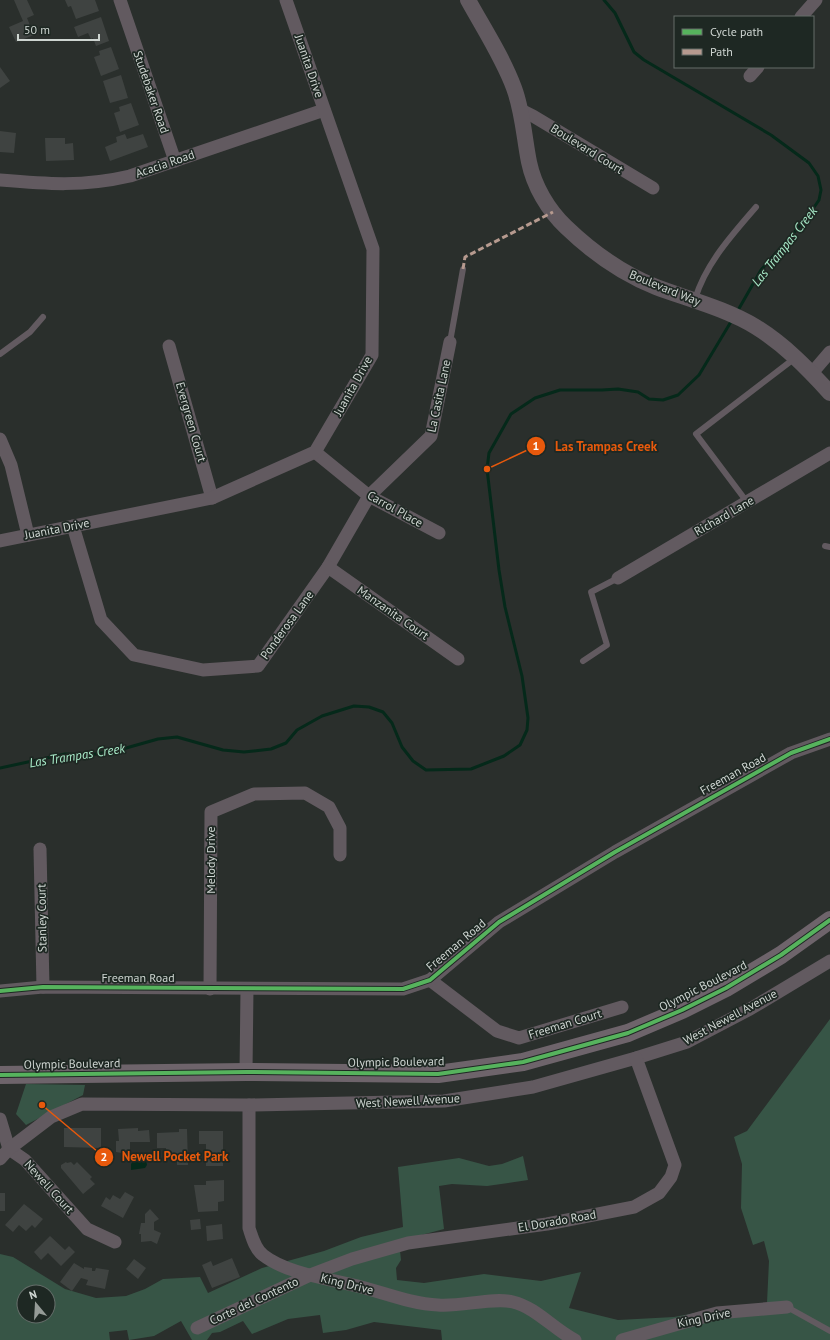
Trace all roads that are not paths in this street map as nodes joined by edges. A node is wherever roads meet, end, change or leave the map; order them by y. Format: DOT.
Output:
graph roads {
  1 [pos="120,0"];
  2 [pos="286,0"];
  3 [pos="468,0"];
  4 [pos="816,0"];
  5 [pos="802,16"];
  6 [pos="324,110"];
  7 [pos="521,110"];
  8 [pos="175,161"];
  9 [pos="0,180"];
  10 [pos="653,188"];
  11 [pos="756,207"];
  12 [pos="464,269"];
  13 [pos="694,300"];
  14 [pos="43,317"];
  15 [pos="450,342"];
  16 [pos="169,346"];
  17 [pos="830,352"];
  18 [pos="0,354"];
  19 [pos="796,357"];
  20 [pos="812,373"];
  21 [pos="830,394"];
  22 [pos="0,439"];
  23 [pos="315,452"];
  24 [pos="830,453"];
  25 [pos="369,496"];
  26 [pos="212,498"];
  27 [pos="747,502"];
  28 [pos="73,526"];
  29 [pos="439,533"];
  30 [pos="28,535"];
  31 [pos="0,541"];
  32 [pos="328,567"];
  33 [pos="618,578"];
  34 [pos="458,659"];
  35 [pos="583,661"];
  36 [pos="830,739"];
  37 [pos="40,849"];
  38 [pos="340,855"];
  39 [pos="830,920"];
  40 [pos="830,961"];
  41 [pos="430,980"];
  42 [pos="43,987"];
  43 [pos="210,989"];
  44 [pos="248,989"];
  45 [pos="0,991"];
  46 [pos="622,1007"];
  47 [pos="636,1058"];
  48 [pos="246,1072"];
  49 [pos="0,1075"];
  50 [pos="249,1105"];
  51 [pos="0,1119"];
  52 [pos="9,1149"];
  53 [pos="0,1159"];
  54 [pos="115,1242"];
  55 [pos="310,1275"];
  56 [pos="787,1307"];
  57 [pos="197,1328"];
  58 [pos="830,1331"];
  59 [pos="652,1335"];
  60 [pos="575,1340"];
  61 [pos="622,1340"];
  1 -- 8 [label="street, Studebaker Road"];
  2 -- 6 [label="street, Juanita Drive"];
  3 -- 7 [label="street, Boulevard Way"];
  4 -- 5 [label="street"];
  6 -- 8 [label="street, Acacia Road"];
  6 -- 23 [label="street, Juanita Drive"];
  7 -- 10 [label="street, Boulevard Court"];
  7 -- 13 [label="street, Boulevard Way"];
  8 -- 9 [label="street, Acacia Road"];
  11 -- 13 [label="lane"];
  12 -- 15 [label="lane"];
  13 -- 19 [label="street, Boulevard Way"];
  14 -- 18 [label="lane"];
  15 -- 25 [label="street, La Casita Lane"];
  16 -- 26 [label="street, Evergreen Court"];
  17 -- 20 [label="street"];
  19 -- 20 [label="street, Boulevard Way"];
  19 -- 27 [label="lane"];
  20 -- 21 [label="street, Boulevard Way"];
  22 -- 30 [label="street"];
  23 -- 25 [label="street, Carrol Place"];
  23 -- 26 [label="street, Juanita Drive"];
  24 -- 27 [label="street, Richard Lane"];
  25 -- 29 [label="street, Carrol Place"];
  25 -- 32 [label="street, Ponderosa Lane"];
  26 -- 28 [label="street, Juanita Drive"];
  27 -- 33 [label="street, Richard Lane"];
  28 -- 30 [label="street, Juanita Drive"];
  28 -- 32 [label="street, Ponderosa Lane"];
  30 -- 31 [label="street, Juanita Drive"];
  32 -- 34 [label="street, Manzanita Court"];
  33 -- 35 [label="lane"];
  36 -- 41 [label="street, Freeman Road"];
  37 -- 42 [label="street, Stanley Court"];
  38 -- 43 [label="street, Melody Drive"];
  39 -- 48 [label="main road, Olympic Boulevard"];
  40 -- 47 [label="street, West Newell Avenue"];
  41 -- 44 [label="street, Freeman Road"];
  41 -- 46 [label="street, Freeman Court"];
  42 -- 43 [label="street, Freeman Road"];
  42 -- 45 [label="street, Freeman Road"];
  43 -- 44 [label="street, Freeman Road"];
  44 -- 48 [label="street"];
  47 -- 50 [label="street, West Newell Avenue"];
  47 -- 55 [label="street, El Dorado Road"];
  48 -- 49 [label="main road, Olympic Boulevard"];
  50 -- 52 [label="street, West Newell Avenue"];
  50 -- 55 [label="street, King Drive"];
  51 -- 52 [label="street"];
  52 -- 53 [label="street, West Newell Avenue"];
  52 -- 54 [label="street, Newell Court"];
  55 -- 57 [label="street, Corte del Contento"];
  55 -- 60 [label="street, King Drive"];
  56 -- 58 [label="lane"];
  56 -- 59 [label="street, King Drive"];
  59 -- 61 [label="street, King Drive"];
}
